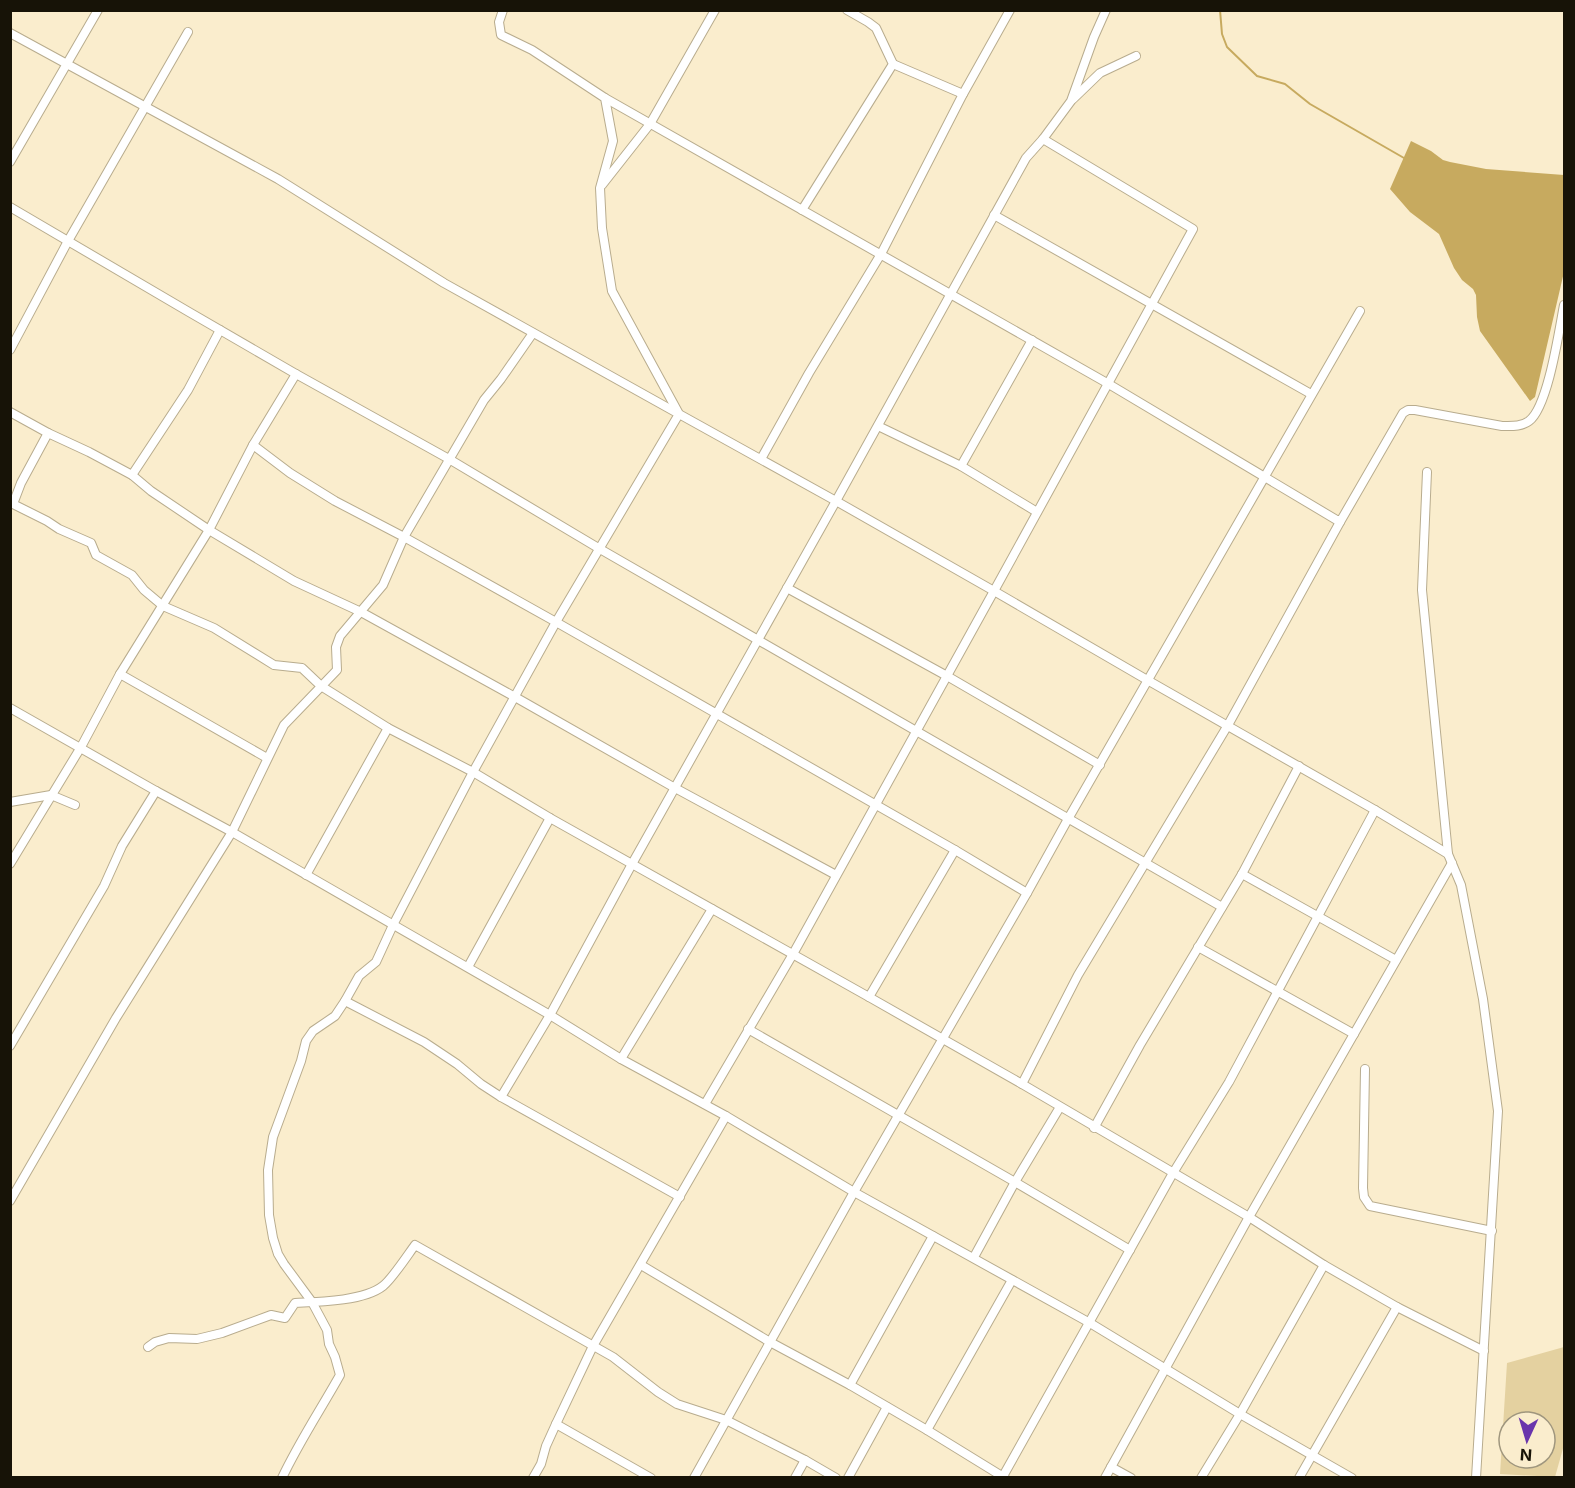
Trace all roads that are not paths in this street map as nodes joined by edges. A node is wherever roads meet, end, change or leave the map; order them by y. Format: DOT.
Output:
graph roads {
  1 [pos="98,10"];
  2 [pos="503,10"];
  3 [pos="715,10"];
  4 [pos="847,10"];
  5 [pos="1010,10"];
  6 [pos="1106,10"];
  7 [pos="188,32"];
  8 [pos="10,33"];
  9 [pos="1136,56"];
  10 [pos="67,64"];
  11 [pos="893,64"];
  12 [pos="963,94"];
  13 [pos="605,98"];
  14 [pos="1071,101"];
  15 [pos="145,107"];
  16 [pos="650,124"];
  17 [pos="1043,139"];
  18 [pos="10,162"];
  19 [pos="600,188"];
  20 [pos="10,207"];
  21 [pos="802,210"];
  22 [pos="994,214"];
  23 [pos="68,241"];
  24 [pos="881,254"];
  25 [pos="951,294"];
  26 [pos="1153,304"];
  27 [pos="1564,305"];
  28 [pos="1360,311"];
  29 [pos="220,330"];
  30 [pos="533,333"];
  31 [pos="1032,340"];
  32 [pos="10,350"];
  33 [pos="296,374"];
  34 [pos="1107,383"];
  35 [pos="1311,394"];
  36 [pos="10,412"];
  37 [pos="679,414"];
  38 [pos="878,426"];
  39 [pos="48,433"];
  40 [pos="253,445"];
  41 [pos="449,459"];
  42 [pos="761,459"];
  43 [pos="962,466"];
  44 [pos="1427,472"];
  45 [pos="132,475"];
  46 [pos="1264,476"];
  47 [pos="836,501"];
  48 [pos="11,505"];
  49 [pos="1037,512"];
  50 [pos="1340,522"];
  51 [pos="209,531"];
  52 [pos="404,537"];
  53 [pos="600,549"];
  54 [pos="787,588"];
  55 [pos="994,591"];
  56 [pos="163,606"];
  57 [pos="361,612"];
  58 [pos="556,622"];
  59 [pos="758,640"];
  60 [pos="120,674"];
  61 [pos="947,676"];
  62 [pos="1149,681"];
  63 [pos="321,686"];
  64 [pos="515,697"];
  65 [pos="10,708"];
  66 [pos="717,714"];
  67 [pos="1228,725"];
  68 [pos="388,728"];
  69 [pos="916,731"];
  70 [pos="81,747"];
  71 [pos="267,758"];
  72 [pos="1100,765"];
  73 [pos="1299,766"];
  74 [pos="473,772"];
  75 [pos="675,788"];
  76 [pos="156,791"];
  77 [pos="51,795"];
  78 [pos="10,802"];
  79 [pos="75,805"];
  80 [pos="875,805"];
  81 [pos="1375,810"];
  82 [pos="550,818"];
  83 [pos="1068,819"];
  84 [pos="232,832"];
  85 [pos="955,850"];
  86 [pos="1450,859"];
  87 [pos="1147,862"];
  88 [pos="10,864"];
  89 [pos="632,864"];
  90 [pos="1242,874"];
  91 [pos="306,875"];
  92 [pos="836,875"];
  93 [pos="1027,893"];
  94 [pos="1222,907"];
  95 [pos="712,909"];
  96 [pos="1318,916"];
  97 [pos="393,925"];
  98 [pos="1198,947"];
  99 [pos="793,954"];
  100 [pos="1396,960"];
  101 [pos="468,967"];
  102 [pos="1277,992"];
  103 [pos="869,997"];
  104 [pos="345,1001"];
  105 [pos="550,1015"];
  106 [pos="748,1029"];
  107 [pos="1354,1034"];
  108 [pos="943,1040"];
  109 [pos="10,1046"];
  110 [pos="621,1059"];
  111 [pos="1365,1070"];
  112 [pos="1022,1084"];
  113 [pos="501,1097"];
  114 [pos="705,1104"];
  115 [pos="1060,1107"];
  116 [pos="726,1116"];
  117 [pos="899,1116"];
  118 [pos="1094,1128"];
  119 [pos="1173,1173"];
  120 [pos="1015,1182"];
  121 [pos="854,1192"];
  122 [pos="680,1197"];
  123 [pos="10,1201"];
  124 [pos="1249,1217"];
  125 [pos="1492,1231"];
  126 [pos="933,1236"];
  127 [pos="1130,1250"];
  128 [pos="974,1257"];
  129 [pos="641,1265"];
  130 [pos="1324,1265"];
  131 [pos="1012,1280"];
  132 [pos="312,1302"];
  133 [pos="1397,1307"];
  134 [pos="1090,1323"];
  135 [pos="771,1342"];
  136 [pos="593,1346"];
  137 [pos="148,1347"];
  138 [pos="1484,1351"];
  139 [pos="1165,1368"];
  140 [pos="850,1385"];
  141 [pos="887,1407"];
  142 [pos="1240,1414"];
  143 [pos="726,1420"];
  144 [pos="556,1424"];
  145 [pos="927,1430"];
  146 [pos="1312,1455"];
  147 [pos="805,1460"];
  148 [pos="1111,1467"];
  149 [pos="1003,1477"];
  150 [pos="282,1478"];
  151 [pos="533,1478"];
  152 [pos="651,1478"];
  153 [pos="694,1478"];
  154 [pos="795,1478"];
  155 [pos="836,1478"];
  156 [pos="848,1478"];
  157 [pos="1105,1478"];
  158 [pos="1131,1478"];
  159 [pos="1201,1478"];
  160 [pos="1299,1478"];
  161 [pos="1352,1478"];
  162 [pos="1476,1478"];
  1 -- 10 [label="street"];
  2 -- 13 [label="street"];
  3 -- 16 [label="street"];
  4 -- 11 [label="street"];
  5 -- 12 [label="street"];
  6 -- 14 [label="street"];
  7 -- 15 [label="street"];
  8 -- 10 [label="street"];
  9 -- 14 [label="street"];
  10 -- 15 [label="street"];
  10 -- 18 [label="street"];
  11 -- 12 [label="street"];
  11 -- 21 [label="street"];
  12 -- 24 [label="street"];
  13 -- 16 [label="street"];
  13 -- 19 [label="street"];
  14 -- 17 [label="street"];
  15 -- 23 [label="street"];
  15 -- 30 [label="street"];
  16 -- 19 [label="street"];
  16 -- 21 [label="street"];
  17 -- 22 [label="street"];
  17 -- 26 [label="street"];
  19 -- 37 [label="street"];
  20 -- 23 [label="street"];
  21 -- 24 [label="street"];
  22 -- 25 [label="street"];
  22 -- 26 [label="street"];
  23 -- 29 [label="street"];
  23 -- 32 [label="street"];
  24 -- 25 [label="street"];
  24 -- 42 [label="street"];
  25 -- 31 [label="street"];
  25 -- 38 [label="street"];
  26 -- 34 [label="street"];
  26 -- 35 [label="street"];
  27 -- 50 [label="street"];
  28 -- 35 [label="street"];
  29 -- 33 [label="street"];
  29 -- 45 [label="street"];
  30 -- 37 [label="street"];
  30 -- 41 [label="street"];
  31 -- 34 [label="street"];
  31 -- 43 [label="street"];
  33 -- 40 [label="street"];
  33 -- 41 [label="street"];
  34 -- 46 [label="street"];
  34 -- 49 [label="street"];
  35 -- 46 [label="street"];
  36 -- 39 [label="street"];
  37 -- 42 [label="street"];
  37 -- 53 [label="street"];
  38 -- 43 [label="street"];
  38 -- 47 [label="street"];
  39 -- 45 [label="street"];
  39 -- 48 [label="street"];
  40 -- 51 [label="street"];
  40 -- 52 [label="street"];
  41 -- 52 [label="street"];
  41 -- 53 [label="street"];
  42 -- 47 [label="street"];
  43 -- 49 [label="street"];
  44 -- 86 [label="street"];
  45 -- 51 [label="street"];
  46 -- 50 [label="street"];
  46 -- 62 [label="street"];
  47 -- 54 [label="street"];
  47 -- 55 [label="street"];
  48 -- 56 [label="street"];
  49 -- 55 [label="street"];
  50 -- 67 [label="street"];
  51 -- 56 [label="street"];
  51 -- 57 [label="street"];
  52 -- 57 [label="street"];
  52 -- 58 [label="street"];
  53 -- 58 [label="street"];
  53 -- 59 [label="street"];
  54 -- 59 [label="street"];
  54 -- 61 [label="street"];
  55 -- 61 [label="street"];
  55 -- 62 [label="street"];
  56 -- 60 [label="street"];
  56 -- 63 [label="street"];
  57 -- 63 [label="street"];
  57 -- 64 [label="street"];
  58 -- 64 [label="street"];
  58 -- 66 [label="street"];
  59 -- 66 [label="street"];
  59 -- 69 [label="street"];
  60 -- 70 [label="street"];
  60 -- 71 [label="street"];
  61 -- 69 [label="street"];
  61 -- 72 [label="street"];
  62 -- 67 [label="street"];
  62 -- 72 [label="street"];
  63 -- 68 [label="street"];
  63 -- 71 [label="street"];
  64 -- 74 [label="street"];
  64 -- 75 [label="street"];
  65 -- 70 [label="street"];
  66 -- 75 [label="street"];
  66 -- 80 [label="street"];
  67 -- 73 [label="street"];
  67 -- 87 [label="street"];
  68 -- 74 [label="street"];
  68 -- 91 [label="street"];
  69 -- 80 [label="street"];
  69 -- 83 [label="street"];
  70 -- 76 [label="street"];
  70 -- 77 [label="street"];
  71 -- 84 [label="street"];
  72 -- 83 [label="street"];
  73 -- 81 [label="street"];
  73 -- 90 [label="street"];
  74 -- 82 [label="street"];
  74 -- 97 [label="street"];
  75 -- 89 [label="street"];
  75 -- 92 [label="street"];
  76 -- 84 [label="street"];
  76 -- 109 [label="street"];
  77 -- 78 [label="street"];
  77 -- 79 [label="street"];
  77 -- 88 [label="street"];
  80 -- 85 [label="street"];
  80 -- 92 [label="street"];
  81 -- 86 [label="street"];
  81 -- 96 [label="street"];
  82 -- 89 [label="street"];
  82 -- 101 [label="street"];
  83 -- 87 [label="street"];
  83 -- 93 [label="street"];
  84 -- 91 [label="street"];
  84 -- 123 [label="street"];
  85 -- 93 [label="street"];
  85 -- 103 [label="street"];
  86 -- 100 [label="street"];
  86 -- 125 [label="street"];
  87 -- 94 [label="street"];
  87 -- 112 [label="street"];
  89 -- 95 [label="street"];
  89 -- 105 [label="street"];
  90 -- 94 [label="street"];
  90 -- 96 [label="street"];
  91 -- 97 [label="street"];
  92 -- 99 [label="street"];
  93 -- 108 [label="street"];
  94 -- 98 [label="street"];
  95 -- 99 [label="street"];
  95 -- 110 [label="street"];
  96 -- 100 [label="street"];
  96 -- 102 [label="street"];
  97 -- 101 [label="street"];
  97 -- 104 [label="street"];
  98 -- 102 [label="street"];
  98 -- 118 [label="street"];
  99 -- 103 [label="street"];
  99 -- 106 [label="street"];
  100 -- 107 [label="street"];
  101 -- 105 [label="street"];
  102 -- 107 [label="street"];
  102 -- 119 [label="street"];
  103 -- 108 [label="street"];
  104 -- 113 [label="street"];
  104 -- 132 [label="street"];
  105 -- 110 [label="street"];
  105 -- 113 [label="street"];
  106 -- 114 [label="street"];
  106 -- 117 [label="street"];
  107 -- 124 [label="street"];
  108 -- 112 [label="street"];
  108 -- 117 [label="street"];
  110 -- 114 [label="street"];
  111 -- 125 [label="street"];
  112 -- 115 [label="street"];
  113 -- 122 [label="street"];
  114 -- 116 [label="street"];
  115 -- 118 [label="street"];
  115 -- 120 [label="street"];
  116 -- 121 [label="street"];
  116 -- 122 [label="street"];
  117 -- 120 [label="street"];
  117 -- 121 [label="street"];
  118 -- 119 [label="street"];
  119 -- 124 [label="street"];
  119 -- 127 [label="street"];
  120 -- 127 [label="street"];
  120 -- 128 [label="street"];
  121 -- 126 [label="street"];
  121 -- 135 [label="street"];
  122 -- 129 [label="street"];
  124 -- 130 [label="street"];
  124 -- 139 [label="street"];
  125 -- 138 [label="street"];
  126 -- 128 [label="street"];
  126 -- 140 [label="street"];
  127 -- 134 [label="street"];
  128 -- 131 [label="street"];
  129 -- 135 [label="street"];
  129 -- 136 [label="street"];
  130 -- 133 [label="street"];
  130 -- 142 [label="street"];
  131 -- 134 [label="street"];
  131 -- 145 [label="street"];
  132 -- 136 [label="street"];
  132 -- 137 [label="street"];
  132 -- 150 [label="street"];
  133 -- 138 [label="street"];
  133 -- 146 [label="street"];
  134 -- 139 [label="street"];
  134 -- 149 [label="street"];
  135 -- 140 [label="street"];
  135 -- 143 [label="street"];
  136 -- 143 [label="street"];
  136 -- 144 [label="street"];
  138 -- 162 [label="street"];
  139 -- 142 [label="street"];
  139 -- 148 [label="street"];
  140 -- 141 [label="street"];
  141 -- 145 [label="street"];
  141 -- 156 [label="street"];
  142 -- 146 [label="street"];
  142 -- 159 [label="street"];
  143 -- 147 [label="street"];
  143 -- 153 [label="street"];
  144 -- 151 [label="street"];
  144 -- 152 [label="street"];
  145 -- 149 [label="street"];
  146 -- 160 [label="street"];
  146 -- 161 [label="street"];
  147 -- 154 [label="street"];
  147 -- 155 [label="street"];
  148 -- 157 [label="street"];
  148 -- 158 [label="street"];
}
